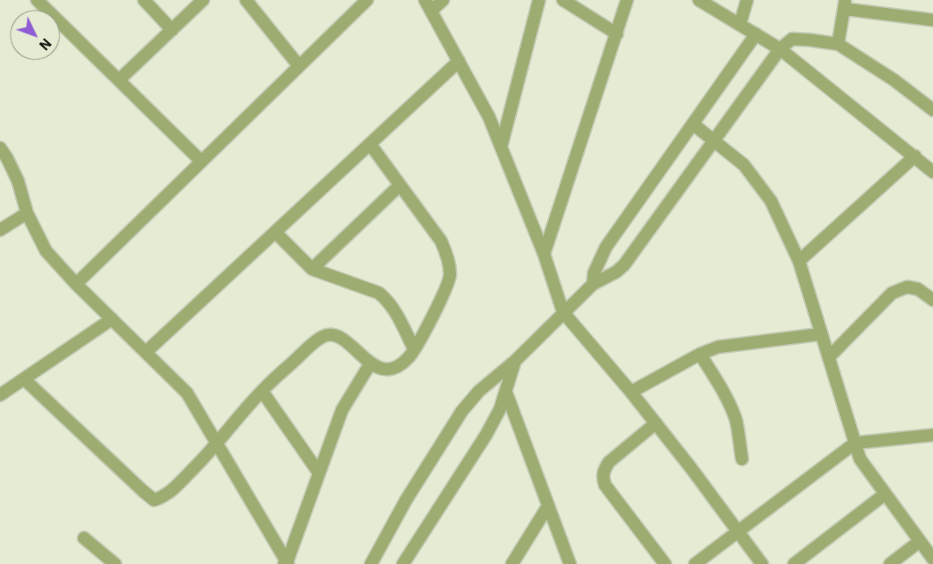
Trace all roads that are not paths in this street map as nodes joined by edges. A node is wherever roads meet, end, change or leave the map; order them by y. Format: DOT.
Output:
graph roads {
  1 [pos="37,0"];
  2 [pos="144,0"];
  3 [pos="203,0"];
  4 [pos="246,0"];
  5 [pos="367,0"];
  6 [pos="443,0"];
  7 [pos="539,0"];
  8 [pos="563,0"];
  9 [pos="627,0"];
  10 [pos="699,0"];
  11 [pos="747,0"];
  12 [pos="845,4"];
  13 [pos="428,6"];
  14 [pos="933,20"];
  15 [pos="740,24"];
  16 [pos="172,30"];
  17 [pos="617,34"];
  18 [pos="756,34"];
  19 [pos="838,44"];
  20 [pos="780,49"];
  21 [pos="459,62"];
  22 [pos="299,66"];
  23 [pos="119,80"];
  24 [pos="933,110"];
  25 [pos="693,124"];
  26 [pos="714,141"];
  27 [pos="370,144"];
  28 [pos="501,147"];
  29 [pos="0,148"];
  30 [pos="915,156"];
  31 [pos="201,161"];
  32 [pos="933,172"];
  33 [pos="400,186"];
  34 [pos="26,213"];
  35 [pos="0,230"];
  36 [pos="275,232"];
  37 [pos="544,254"];
  38 [pos="799,262"];
  39 [pos="312,269"];
  40 [pos="76,284"];
  41 [pos="593,284"];
  42 [pos="933,300"];
  43 [pos="563,312"];
  44 [pos="112,319"];
  45 [pos="821,334"];
  46 [pos="414,349"];
  47 [pos="146,352"];
  48 [pos="700,354"];
  49 [pos="829,357"];
  50 [pos="515,361"];
  51 [pos="370,364"];
  52 [pos="24,379"];
  53 [pos="262,391"];
  54 [pos="506,392"];
  55 [pos="631,392"];
  56 [pos="0,395"];
  57 [pos="656,423"];
  58 [pos="933,435"];
  59 [pos="855,443"];
  60 [pos="217,444"];
  61 [pos="742,459"];
  62 [pos="319,473"];
  63 [pos="885,494"];
  64 [pos="548,506"];
  65 [pos="738,532"];
  66 [pos="84,538"];
  67 [pos="920,541"];
  68 [pos="933,559"];
  69 [pos="286,563"];
  70 [pos="115,564"];
  71 [pos="371,564"];
  72 [pos="404,564"];
  73 [pos="512,564"];
  74 [pos="570,564"];
  75 [pos="666,564"];
  76 [pos="695,564"];
  77 [pos="762,564"];
  78 [pos="794,564"];
  79 [pos="890,564"];
  1 -- 23 [label="street"];
  2 -- 16 [label="street"];
  3 -- 16 [label="street"];
  4 -- 22 [label="street"];
  5 -- 22 [label="street"];
  6 -- 13 [label="street"];
  7 -- 28 [label="street"];
  8 -- 17 [label="street"];
  9 -- 17 [label="street"];
  10 -- 15 [label="street"];
  11 -- 15 [label="street"];
  12 -- 14 [label="street"];
  12 -- 19 [label="street"];
  13 -- 21 [label="street"];
  15 -- 18 [label="street"];
  16 -- 23 [label="street"];
  17 -- 37 [label="street"];
  18 -- 20 [label="street"];
  18 -- 25 [label="street"];
  19 -- 20 [label="street"];
  19 -- 24 [label="street"];
  20 -- 26 [label="street"];
  20 -- 30 [label="street"];
  21 -- 27 [label="street"];
  21 -- 28 [label="street"];
  22 -- 31 [label="street"];
  23 -- 31 [label="street"];
  25 -- 26 [label="street"];
  25 -- 41 [label="street"];
  26 -- 38 [label="street"];
  26 -- 41 [label="street"];
  27 -- 33 [label="street"];
  27 -- 36 [label="street"];
  28 -- 37 [label="street"];
  29 -- 34 [label="street"];
  30 -- 32 [label="street"];
  30 -- 38 [label="street"];
  31 -- 40 [label="street"];
  33 -- 39 [label="street"];
  33 -- 46 [label="street"];
  34 -- 35 [label="street"];
  34 -- 40 [label="street"];
  36 -- 39 [label="street"];
  36 -- 47 [label="street"];
  37 -- 43 [label="street"];
  38 -- 45 [label="street"];
  39 -- 46 [label="street"];
  40 -- 44 [label="street"];
  41 -- 43 [label="street"];
  42 -- 49 [label="street"];
  43 -- 50 [label="street"];
  43 -- 55 [label="street"];
  44 -- 47 [label="street"];
  44 -- 52 [label="street"];
  45 -- 48 [label="street"];
  45 -- 49 [label="street"];
  46 -- 51 [label="street"];
  47 -- 60 [label="street"];
  48 -- 55 [label="street"];
  48 -- 61 [label="street"];
  49 -- 59 [label="street"];
  50 -- 54 [label="street"];
  50 -- 71 [label="street"];
  51 -- 53 [label="street"];
  51 -- 62 [label="street"];
  52 -- 56 [label="street"];
  52 -- 60 [label="street"];
  53 -- 60 [label="street"];
  53 -- 62 [label="street"];
  54 -- 64 [label="street"];
  54 -- 72 [label="street"];
  55 -- 57 [label="street"];
  57 -- 65 [label="street"];
  57 -- 75 [label="street"];
  58 -- 59 [label="street"];
  59 -- 63 [label="street"];
  59 -- 65 [label="street"];
  60 -- 69 [label="street"];
  62 -- 69 [label="street"];
  63 -- 67 [label="street"];
  63 -- 78 [label="street"];
  64 -- 73 [label="street"];
  64 -- 74 [label="street"];
  65 -- 76 [label="street"];
  65 -- 77 [label="street"];
  66 -- 70 [label="street"];
  67 -- 68 [label="street"];
  67 -- 79 [label="street"];
}
